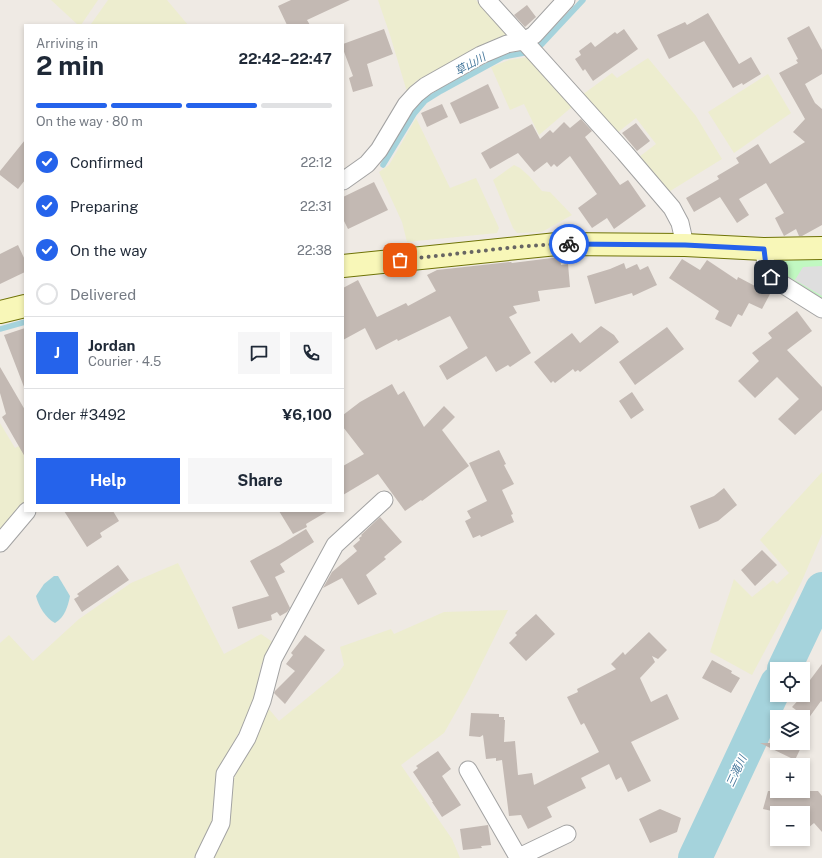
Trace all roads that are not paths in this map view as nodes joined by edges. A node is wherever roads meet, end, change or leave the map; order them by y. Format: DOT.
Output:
graph roads {
  1 [pos="487,0"];
  2 [pos="566,0"];
  3 [pos="530,47"];
  4 [pos="344,180"];
  5 [pos="685,245"];
  6 [pos="822,248"];
  7 [pos="764,249"];
  8 [pos="344,266"];
  9 [pos="24,306"];
  10 [pos="822,309"];
  11 [pos="0,312"];
  12 [pos="384,500"];
  13 [pos="26,512"];
  14 [pos="0,543"];
  15 [pos="468,770"];
  16 [pos="566,834"];
  17 [pos="204,858"];
  18 [pos="518,858"];
  1 -- 3 [label="street"];
  2 -- 3 [label="street"];
  3 -- 4 [label="street"];
  3 -- 5 [label="street"];
  5 -- 7 [label="main road"];
  5 -- 8 [label="main road"];
  6 -- 7 [label="main road"];
  7 -- 10 [label="street"];
  9 -- 11 [label="main road"];
  12 -- 17 [label="street"];
  13 -- 14 [label="street"];
  15 -- 18 [label="street"];
  16 -- 18 [label="street"];
}
